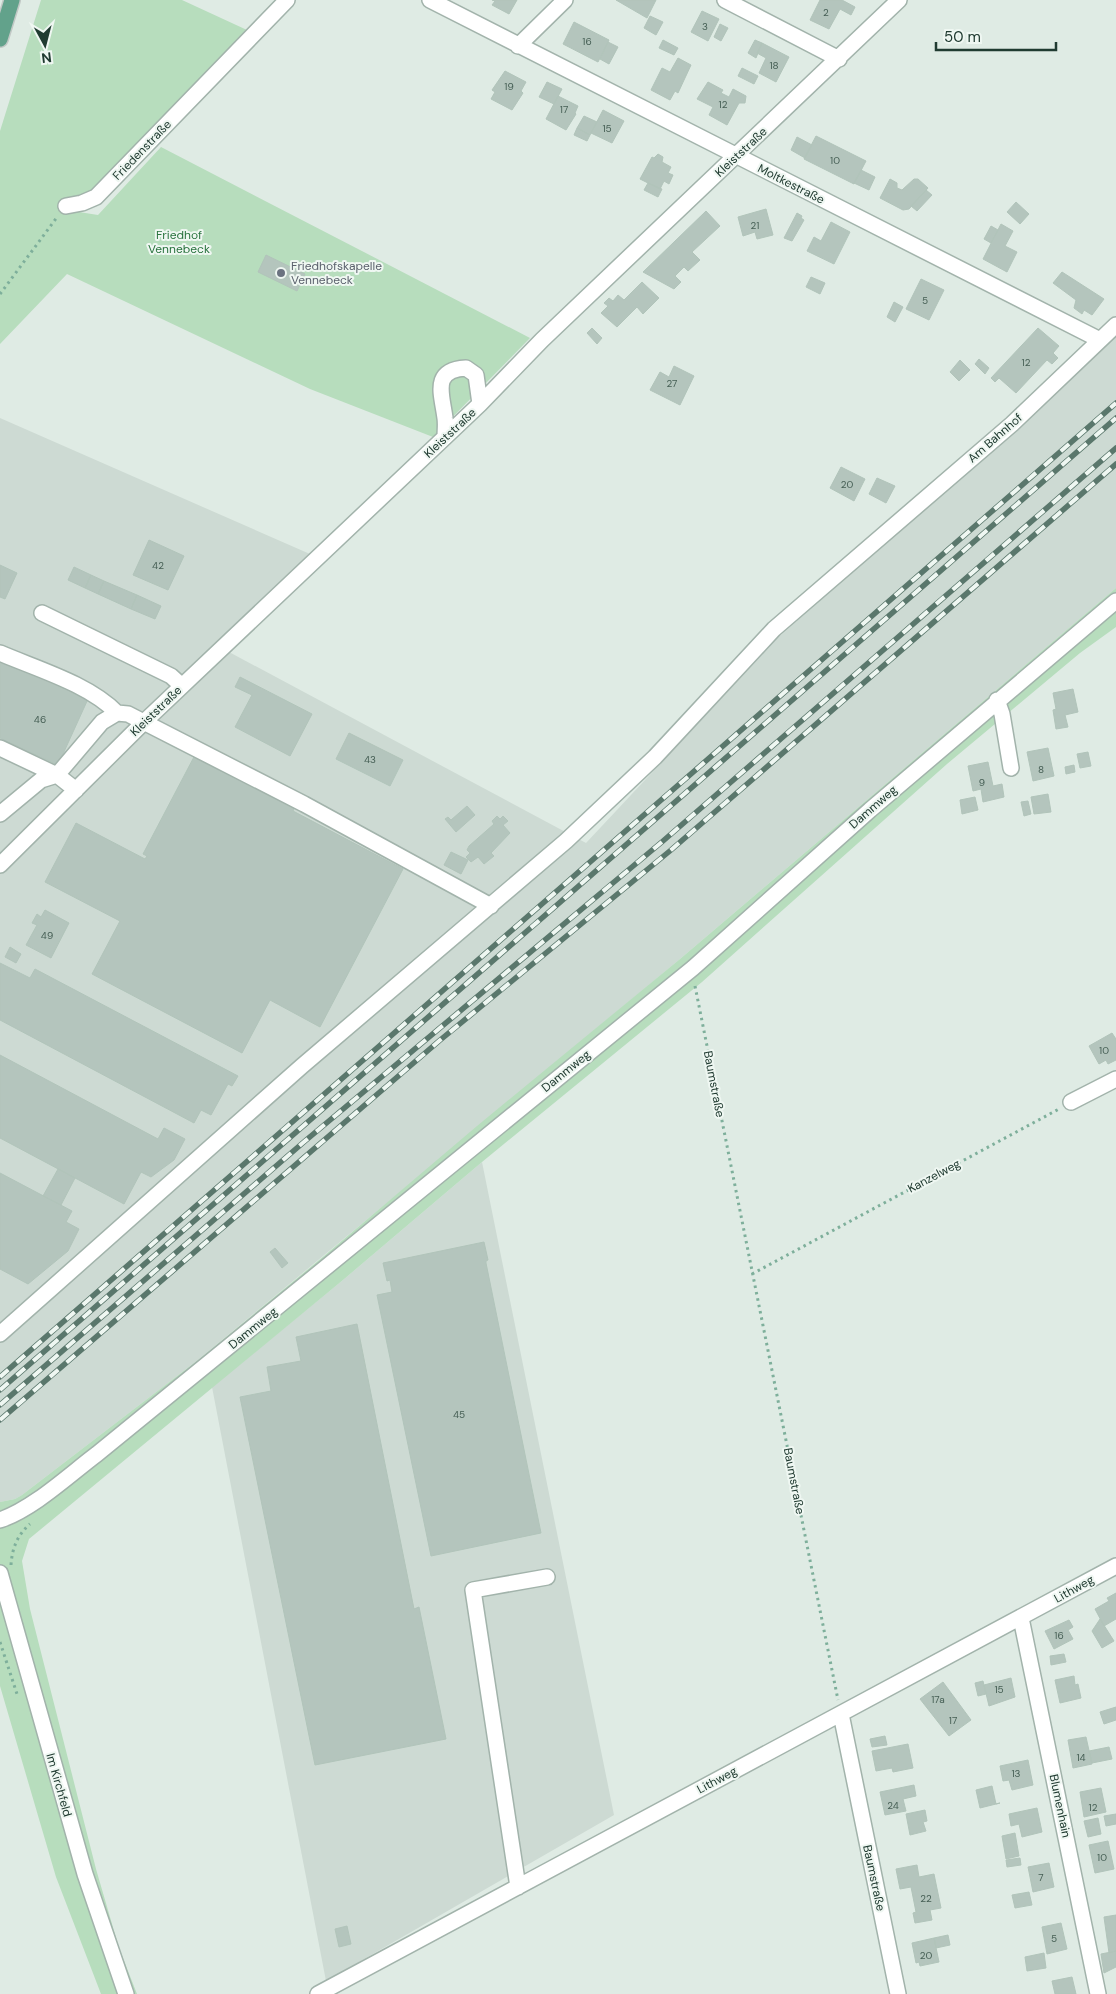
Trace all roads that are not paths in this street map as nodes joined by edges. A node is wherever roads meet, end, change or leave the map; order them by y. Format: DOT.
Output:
graph roads {
  1 [pos="12,0"];
  2 [pos="287,0"];
  3 [pos="430,0"];
  4 [pos="565,0"];
  5 [pos="725,0"];
  6 [pos="899,0"];
  7 [pos="0,39"];
  8 [pos="518,46"];
  9 [pos="839,59"];
  10 [pos="736,156"];
  11 [pos="66,206"];
  12 [pos="1116,325"];
  13 [pos="1100,340"];
  14 [pos="480,404"];
  15 [pos="445,438"];
  16 [pos="1116,601"];
  17 [pos="42,613"];
  18 [pos="0,653"];
  19 [pos="182,686"];
  20 [pos="997,700"];
  21 [pos="117,713"];
  22 [pos="144,722"];
  23 [pos="0,748"];
  24 [pos="1011,768"];
  25 [pos="57,775"];
  26 [pos="76,790"];
  27 [pos="0,814"];
  28 [pos="0,865"];
  29 [pos="491,906"];
  30 [pos="1116,1079"];
  31 [pos="1071,1102"];
  32 [pos="0,1334"];
  33 [pos="0,1520"];
  34 [pos="1116,1566"];
  35 [pos="6,1572"];
  36 [pos="547,1577"];
  37 [pos="1021,1618"];
  38 [pos="840,1714"];
  39 [pos="518,1887"];
  40 [pos="126,1994"];
  41 [pos="318,1994"];
  42 [pos="898,1994"];
  43 [pos="1098,1994"];
  1 -- 7 [label="main road"];
  2 -- 11 [label="street, Friedenstraße"];
  3 -- 8 [label="street, Moltkestraße"];
  4 -- 8 [label="street"];
  5 -- 9 [label="street"];
  6 -- 9 [label="street, Kleiststraße"];
  8 -- 10 [label="street, Moltkestraße"];
  9 -- 10 [label="street, Kleiststraße"];
  10 -- 13 [label="street, Moltkestraße"];
  10 -- 14 [label="street, Kleiststraße"];
  12 -- 13 [label="street, Am Bahnhof"];
  13 -- 29 [label="street, Am Bahnhof"];
  14 -- 15 [label="street, Kleiststraße"];
  14 -- 15 [label="street"];
  15 -- 19 [label="street, Kleiststraße"];
  16 -- 20 [label="street, Dammweg"];
  17 -- 19 [label="street"];
  18 -- 21 [label="street"];
  19 -- 22 [label="street, Kleiststraße"];
  20 -- 24 [label="street"];
  20 -- 33 [label="street, Dammweg"];
  21 -- 22 [label="street"];
  21 -- 25 [label="street"];
  22 -- 26 [label="street, Kleiststraße"];
  22 -- 29 [label="street"];
  23 -- 25 [label="street"];
  25 -- 26 [label="street"];
  25 -- 27 [label="street"];
  26 -- 28 [label="street, Kleiststraße"];
  29 -- 32 [label="street, Am Bahnhof"];
  30 -- 31 [label="street"];
  34 -- 37 [label="street, Lithweg"];
  35 -- 40 [label="street, Im Kirchfeld"];
  36 -- 39 [label="street"];
  37 -- 38 [label="street, Lithweg"];
  37 -- 43 [label="street, Blumenhain"];
  38 -- 39 [label="street, Lithweg"];
  38 -- 42 [label="street, Baumstraße"];
  39 -- 41 [label="street, Lithweg"];
}
